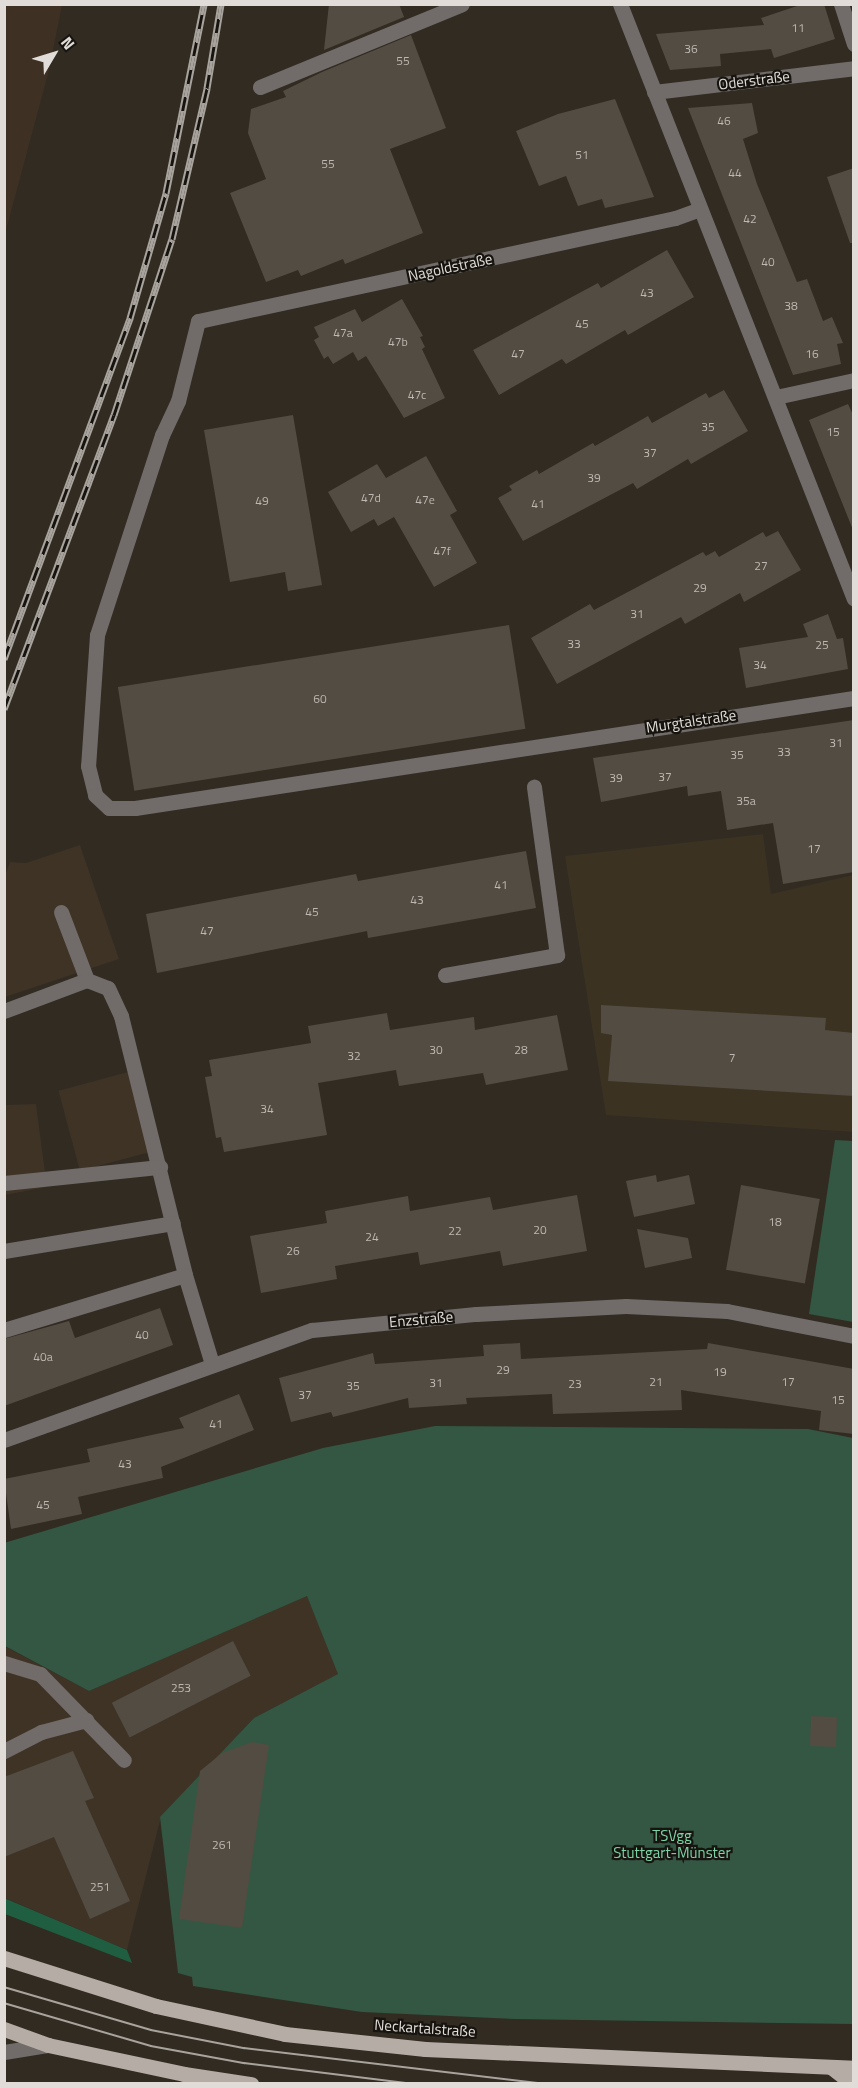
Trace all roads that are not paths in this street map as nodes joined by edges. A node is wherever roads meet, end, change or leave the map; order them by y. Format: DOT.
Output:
graph roads {
  1 [pos="462,4"];
  2 [pos="620,4"];
  3 [pos="841,4"];
  4 [pos="854,44"];
  5 [pos="854,68"];
  6 [pos="260,87"];
  7 [pos="654,92"];
  8 [pos="700,209"];
  9 [pos="198,321"];
  10 [pos="854,381"];
  11 [pos="776,397"];
  12 [pos="854,599"];
  13 [pos="854,698"];
  14 [pos="534,788"];
  15 [pos="61,912"];
  16 [pos="445,975"];
  17 [pos="87,980"];
  18 [pos="4,1011"];
  19 [pos="160,1167"];
  20 [pos="4,1183"];
  21 [pos="173,1223"];
  22 [pos="4,1251"];
  23 [pos="185,1275"];
  24 [pos="4,1330"];
  25 [pos="854,1336"];
  26 [pos="212,1364"];
  27 [pos="4,1440"];
  28 [pos="4,1663"];
  29 [pos="86,1720"];
  30 [pos="4,1751"];
  31 [pos="124,1760"];
  32 [pos="4,1958"];
  33 [pos="4,2029"];
  34 [pos="4,2043"];
  35 [pos="48,2045"];
  36 [pos="4,2052"];
  37 [pos="830,2066"];
  38 [pos="854,2068"];
  39 [pos="251,2084"];
  40 [pos="853,2084"];
  1 -- 6 [label="street"];
  2 -- 7 [label="street"];
  3 -- 4 [label="street"];
  5 -- 7 [label="street, Oderstraße"];
  7 -- 8 [label="street"];
  8 -- 9 [label="street, Nagoldstraße"];
  8 -- 11 [label="street"];
  9 -- 13 [label="street, Murgtalstraße"];
  10 -- 11 [label="street"];
  11 -- 12 [label="street"];
  14 -- 16 [label="street"];
  15 -- 17 [label="street"];
  17 -- 18 [label="street"];
  17 -- 19 [label="street"];
  19 -- 20 [label="street"];
  19 -- 21 [label="street"];
  21 -- 22 [label="street"];
  21 -- 23 [label="street"];
  23 -- 24 [label="street"];
  23 -- 26 [label="street"];
  25 -- 26 [label="street, Enzstraße"];
  26 -- 27 [label="street, Enzstraße"];
  28 -- 29 [label="street"];
  29 -- 30 [label="street"];
  29 -- 31 [label="street"];
  32 -- 37 [label="main road, Neckartalstraße"];
  33 -- 35 [label="main road"];
  34 -- 35 [label="street"];
  35 -- 36 [label="street"];
  35 -- 39 [label="main road"];
  37 -- 38 [label="main road, Neckartalstraße"];
  37 -- 40 [label="main road"];
}
